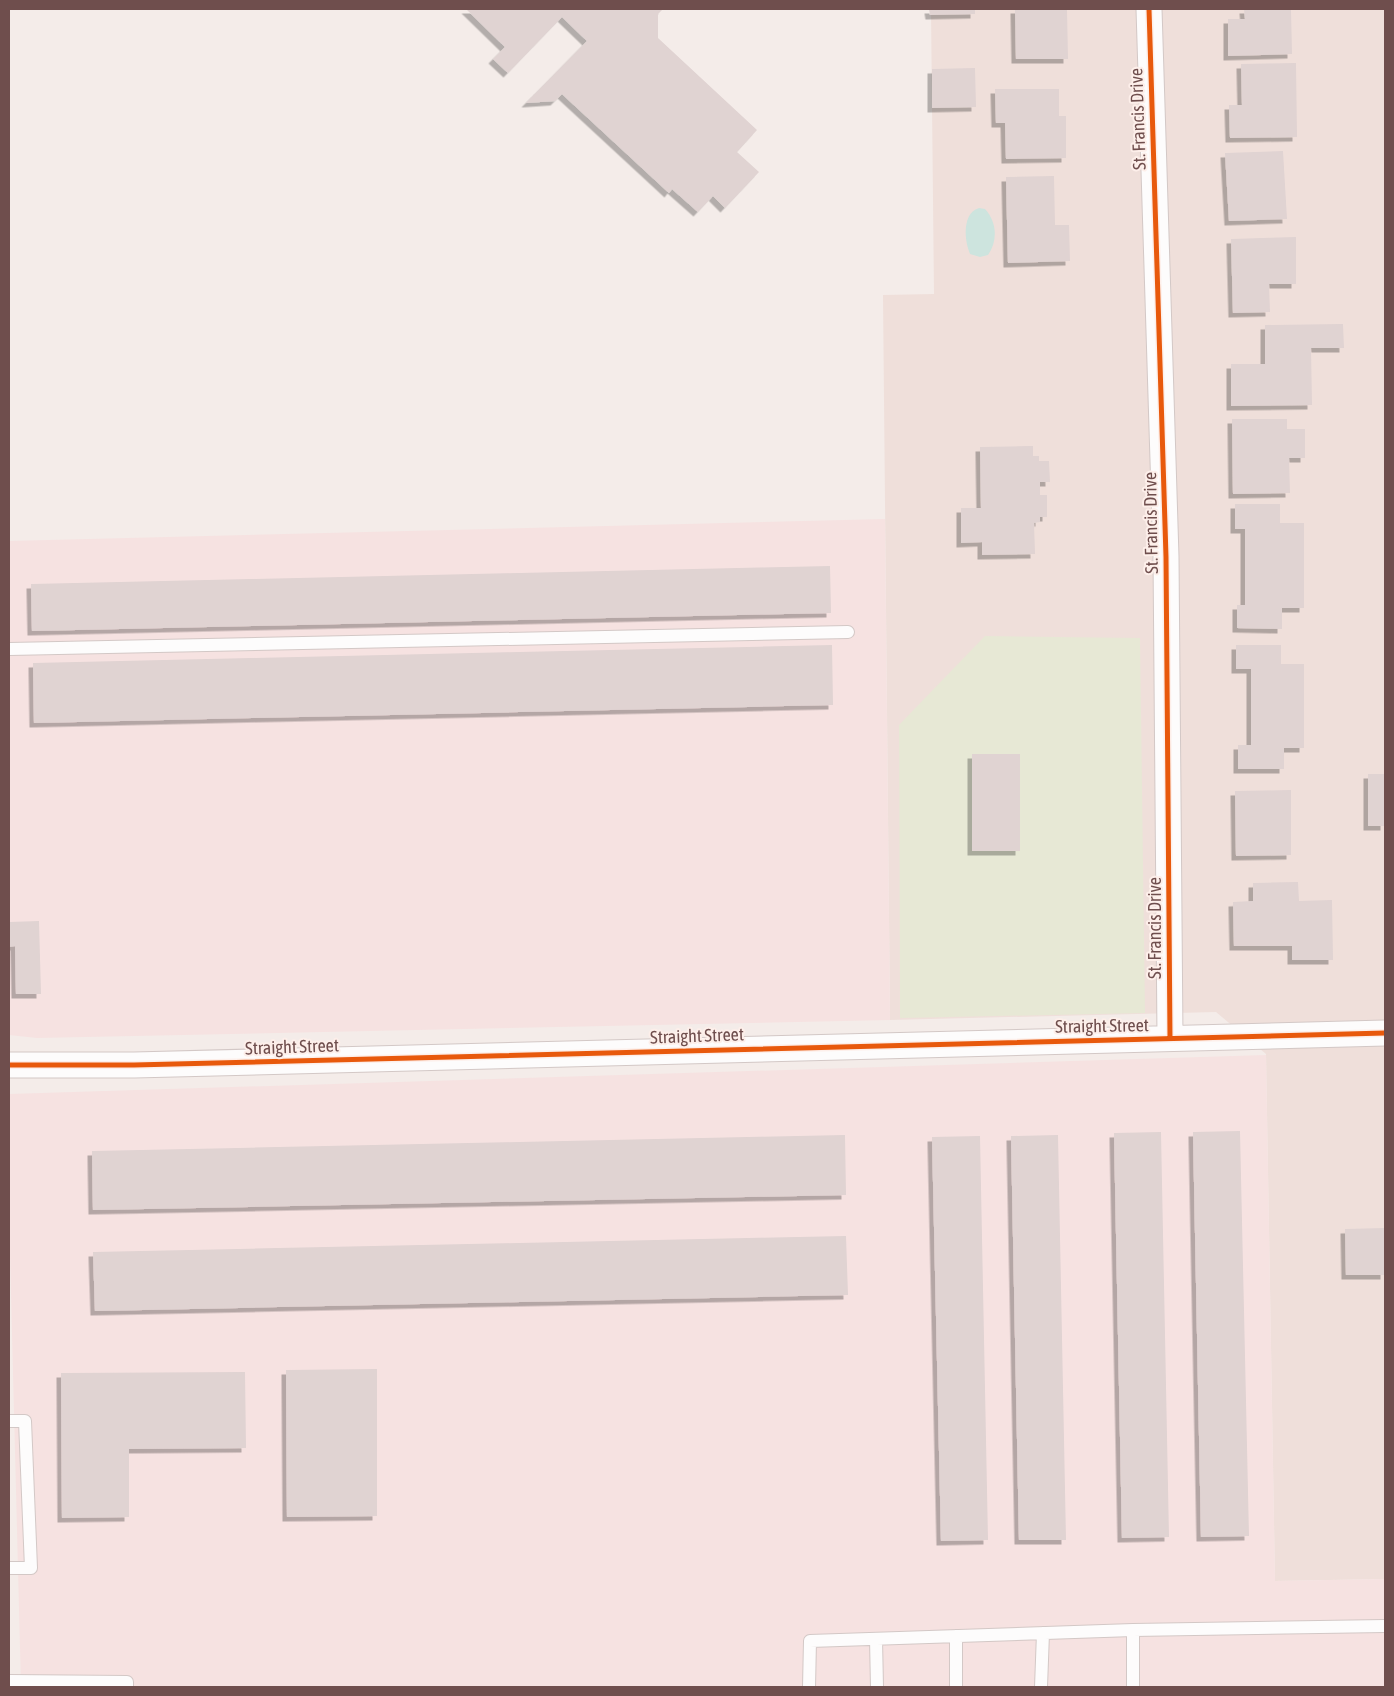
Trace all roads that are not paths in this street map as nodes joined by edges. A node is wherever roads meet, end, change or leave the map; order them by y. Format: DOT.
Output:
graph roads {
  1 [pos="1149,9"];
  2 [pos="848,632"];
  3 [pos="9,649"];
  4 [pos="1385,1033"];
  5 [pos="1170,1038"];
  6 [pos="9,1065"];
  7 [pos="9,1421"];
  8 [pos="9,1568"];
  9 [pos="1385,1626"];
  10 [pos="1133,1630"];
  11 [pos="1043,1633"];
  12 [pos="956,1636"];
  13 [pos="876,1639"];
  14 [pos="9,1681"];
  15 [pos="127,1687"];
  16 [pos="809,1687"];
  17 [pos="877,1687"];
  18 [pos="956,1687"];
  19 [pos="1041,1687"];
  20 [pos="1133,1687"];
  1 -- 5 [label="street, St. Francis Drive"];
  2 -- 3 [label="lane"];
  4 -- 5 [label="street, Straight Street"];
  5 -- 6 [label="street, Straight Street"];
  7 -- 8 [label="lane"];
  9 -- 10 [label="lane"];
  10 -- 11 [label="lane"];
  10 -- 20 [label="lane"];
  11 -- 12 [label="lane"];
  11 -- 19 [label="lane"];
  12 -- 13 [label="lane"];
  12 -- 18 [label="lane"];
  13 -- 16 [label="lane"];
  13 -- 17 [label="lane"];
  14 -- 15 [label="lane"];
}
